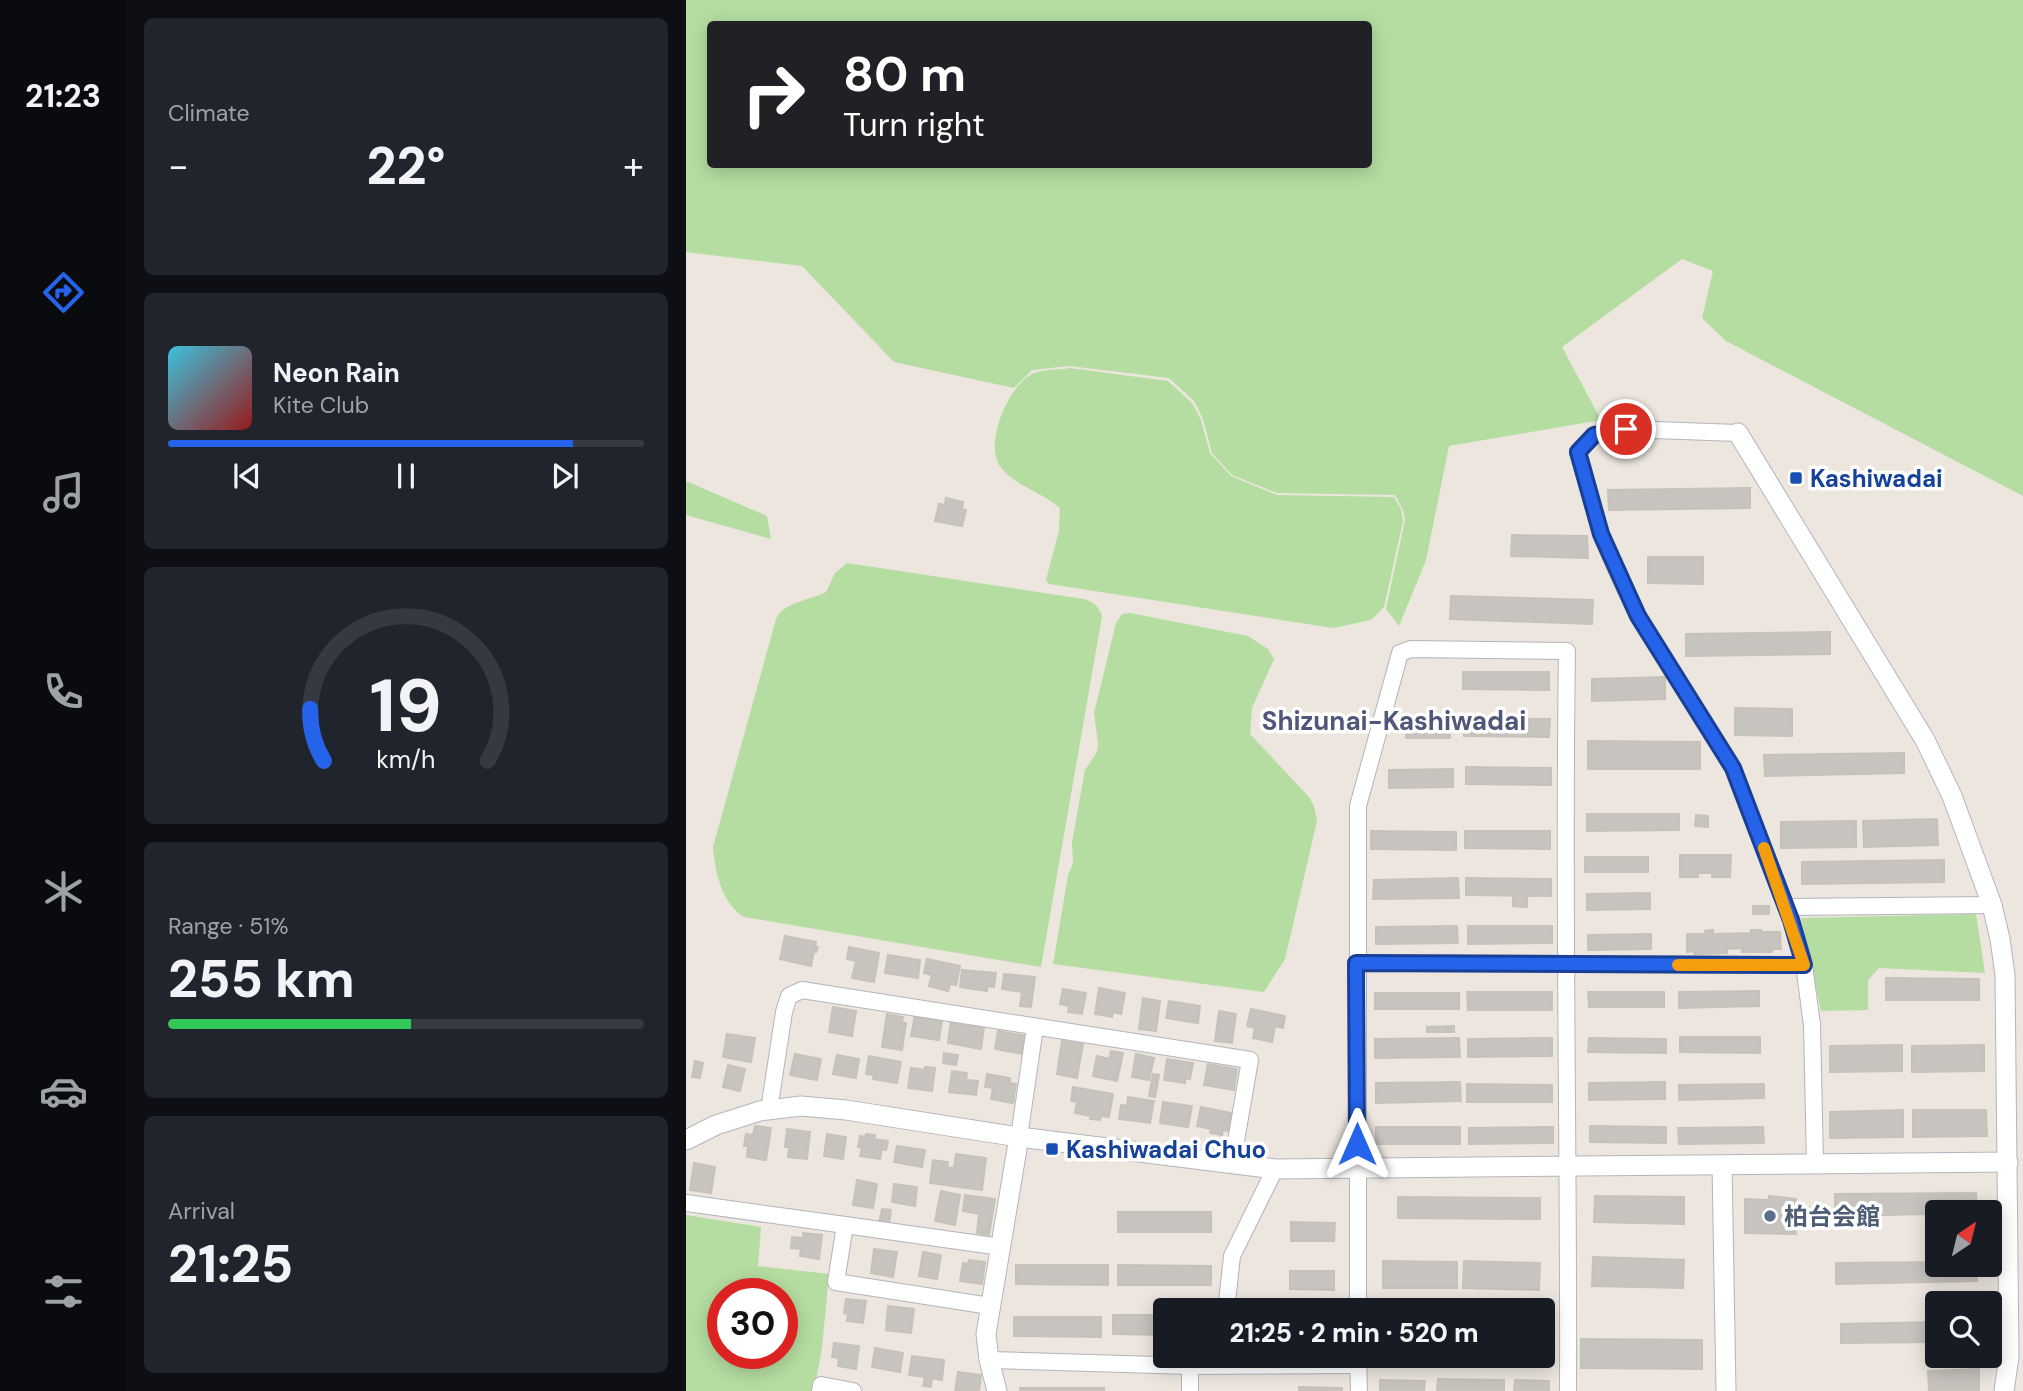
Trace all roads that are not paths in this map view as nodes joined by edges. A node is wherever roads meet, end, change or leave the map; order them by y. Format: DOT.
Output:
graph roads {
  1 [pos="1738,433"];
  2 [pos="1992,905"];
  3 [pos="1786,907"];
  4 [pos="1356,963"];
  5 [pos="1564,965"];
  6 [pos="1804,965"];
  7 [pos="1035,1027"];
  8 [pos="769,1110"];
  9 [pos="1019,1137"];
  10 [pos="686,1140"];
  11 [pos="2008,1162"];
  12 [pos="1815,1163"];
  13 [pos="1232,1164"];
  14 [pos="1722,1165"];
  15 [pos="1569,1167"];
  16 [pos="1275,1169"];
  17 [pos="1357,1170"];
  18 [pos="686,1203"];
  19 [pos="845,1225"];
  20 [pos="1000,1247"];
  21 [pos="1227,1298"];
  22 [pos="1358,1298"];
  23 [pos="990,1306"];
  24 [pos="989,1360"];
  25 [pos="1153,1365"];
  26 [pos="1190,1368"];
  27 [pos="1358,1368"];
  28 [pos="820,1391"];
  29 [pos="853,1391"];
  30 [pos="997,1391"];
  31 [pos="1190,1391"];
  32 [pos="1359,1391"];
  33 [pos="1567,1391"];
  34 [pos="1726,1391"];
  35 [pos="2004,1391"];
  1 -- 2 [label="street"];
  1 -- 3 [label="street"];
  2 -- 3 [label="street"];
  2 -- 11 [label="street"];
  3 -- 6 [label="street"];
  4 -- 5 [label="street"];
  4 -- 5 [label="street"];
  4 -- 17 [label="street"];
  5 -- 6 [label="street"];
  5 -- 15 [label="street"];
  6 -- 12 [label="street"];
  7 -- 8 [label="street"];
  7 -- 9 [label="street"];
  7 -- 13 [label="street"];
  8 -- 9 [label="street"];
  8 -- 10 [label="street"];
  9 -- 13 [label="street"];
  9 -- 20 [label="street"];
  11 -- 12 [label="street"];
  11 -- 35 [label="street"];
  12 -- 14 [label="street"];
  13 -- 16 [label="street"];
  14 -- 15 [label="street"];
  14 -- 34 [label="street"];
  15 -- 17 [label="street"];
  15 -- 33 [label="street"];
  16 -- 17 [label="street"];
  16 -- 21 [label="street"];
  17 -- 22 [label="street"];
  18 -- 19 [label="street"];
  19 -- 20 [label="street"];
  19 -- 23 [label="street"];
  20 -- 23 [label="street"];
  23 -- 24 [label="street"];
  24 -- 25 [label="street"];
  24 -- 30 [label="street"];
  26 -- 31 [label="street"];
  27 -- 32 [label="street"];
  28 -- 29 [label="street"];
}
